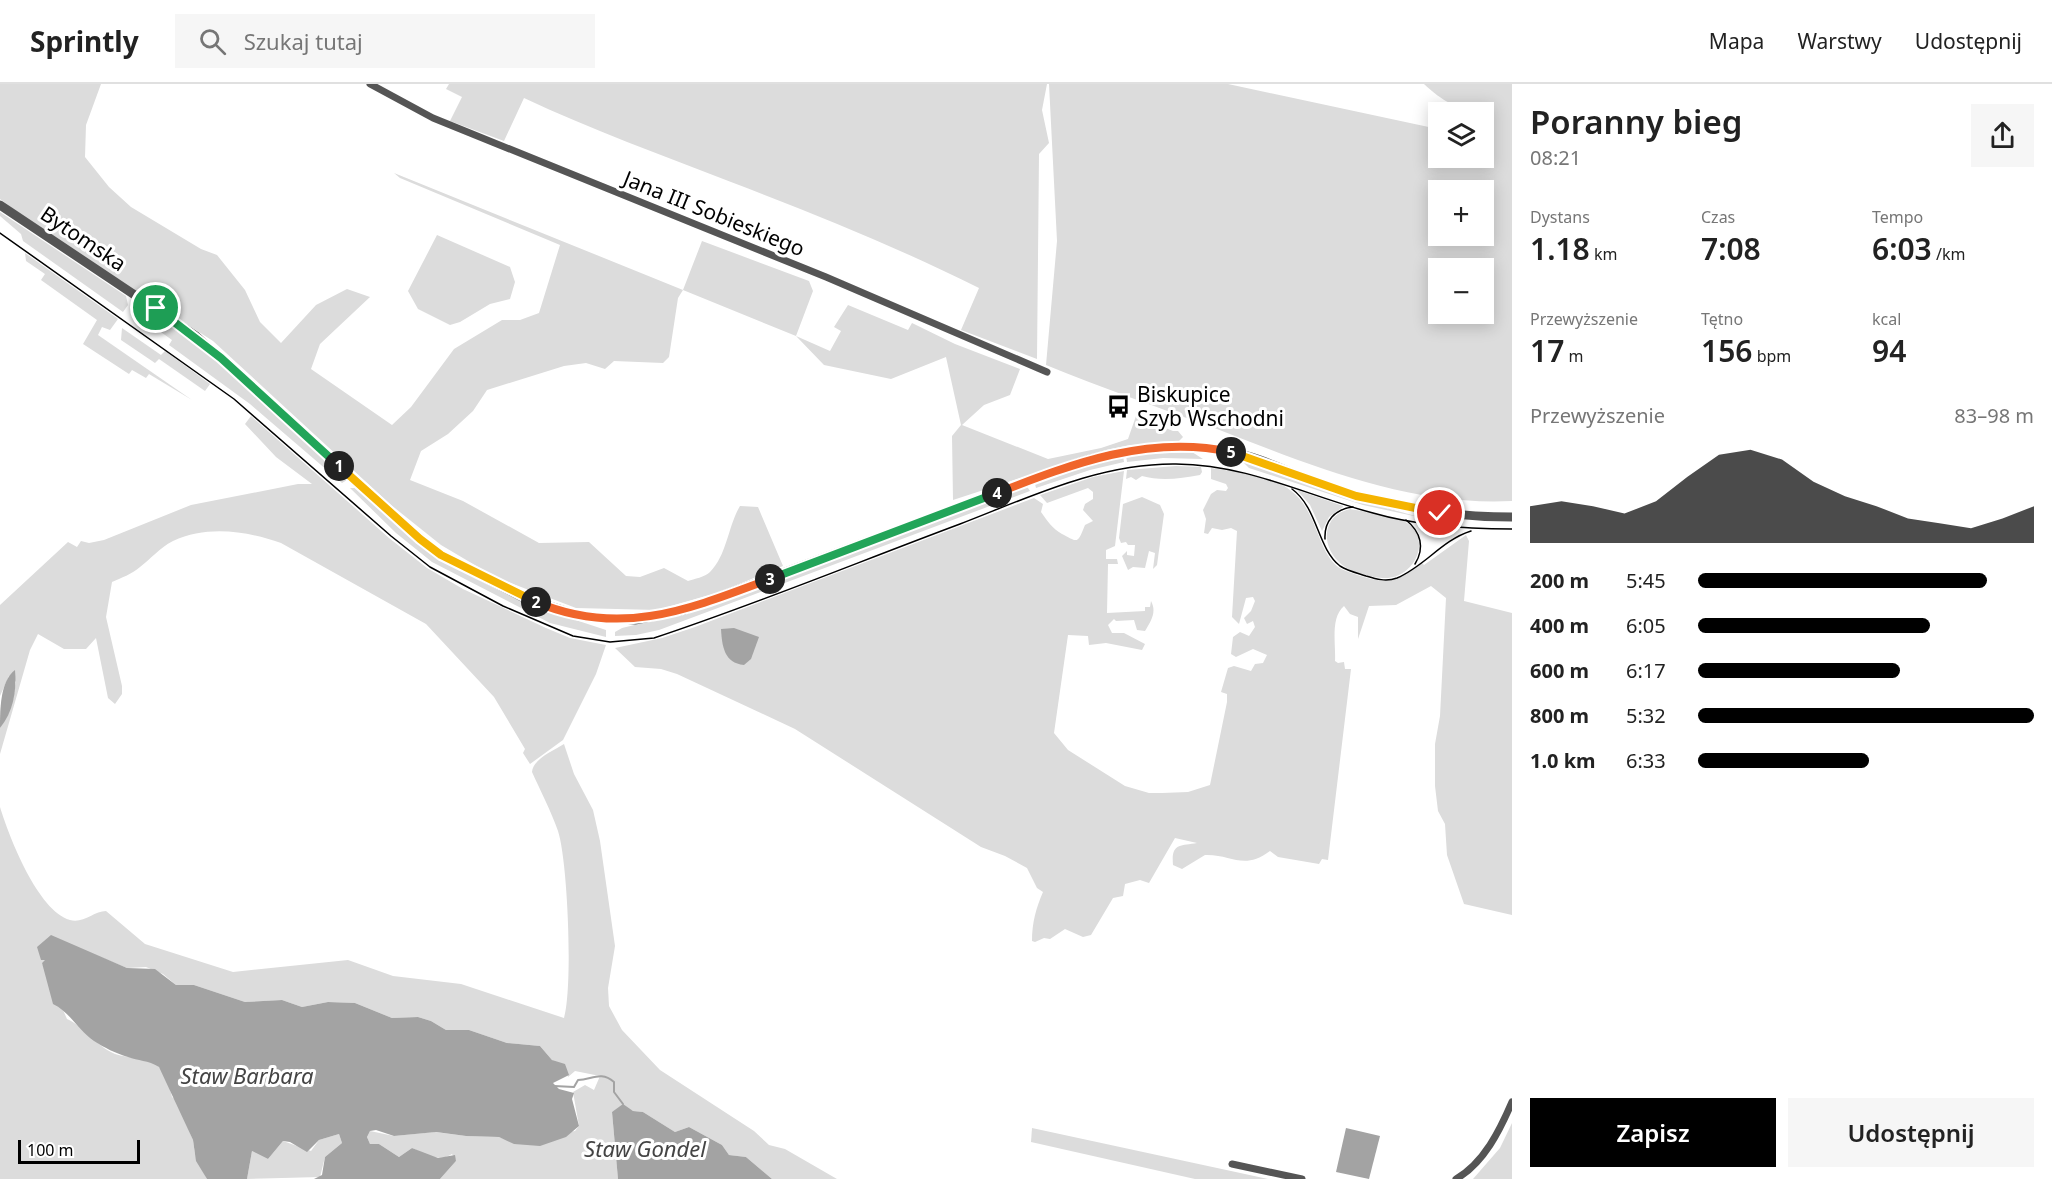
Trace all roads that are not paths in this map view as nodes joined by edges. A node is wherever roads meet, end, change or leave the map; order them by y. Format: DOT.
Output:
graph roads {
  1 [pos="370,84"];
  2 [pos="0,205"];
  3 [pos="1047,372"];
  4 [pos="1512,517"];
  5 [pos="1512,1102"];
  6 [pos="1232,1164"];
  7 [pos="1302,1179"];
  8 [pos="1456,1179"];
  1 -- 3 [label="street, Jana III Sobieskiego"];
  2 -- 4 [label="street, Bytomska"];
  5 -- 8 [label="street"];
  6 -- 7 [label="street"];
}
